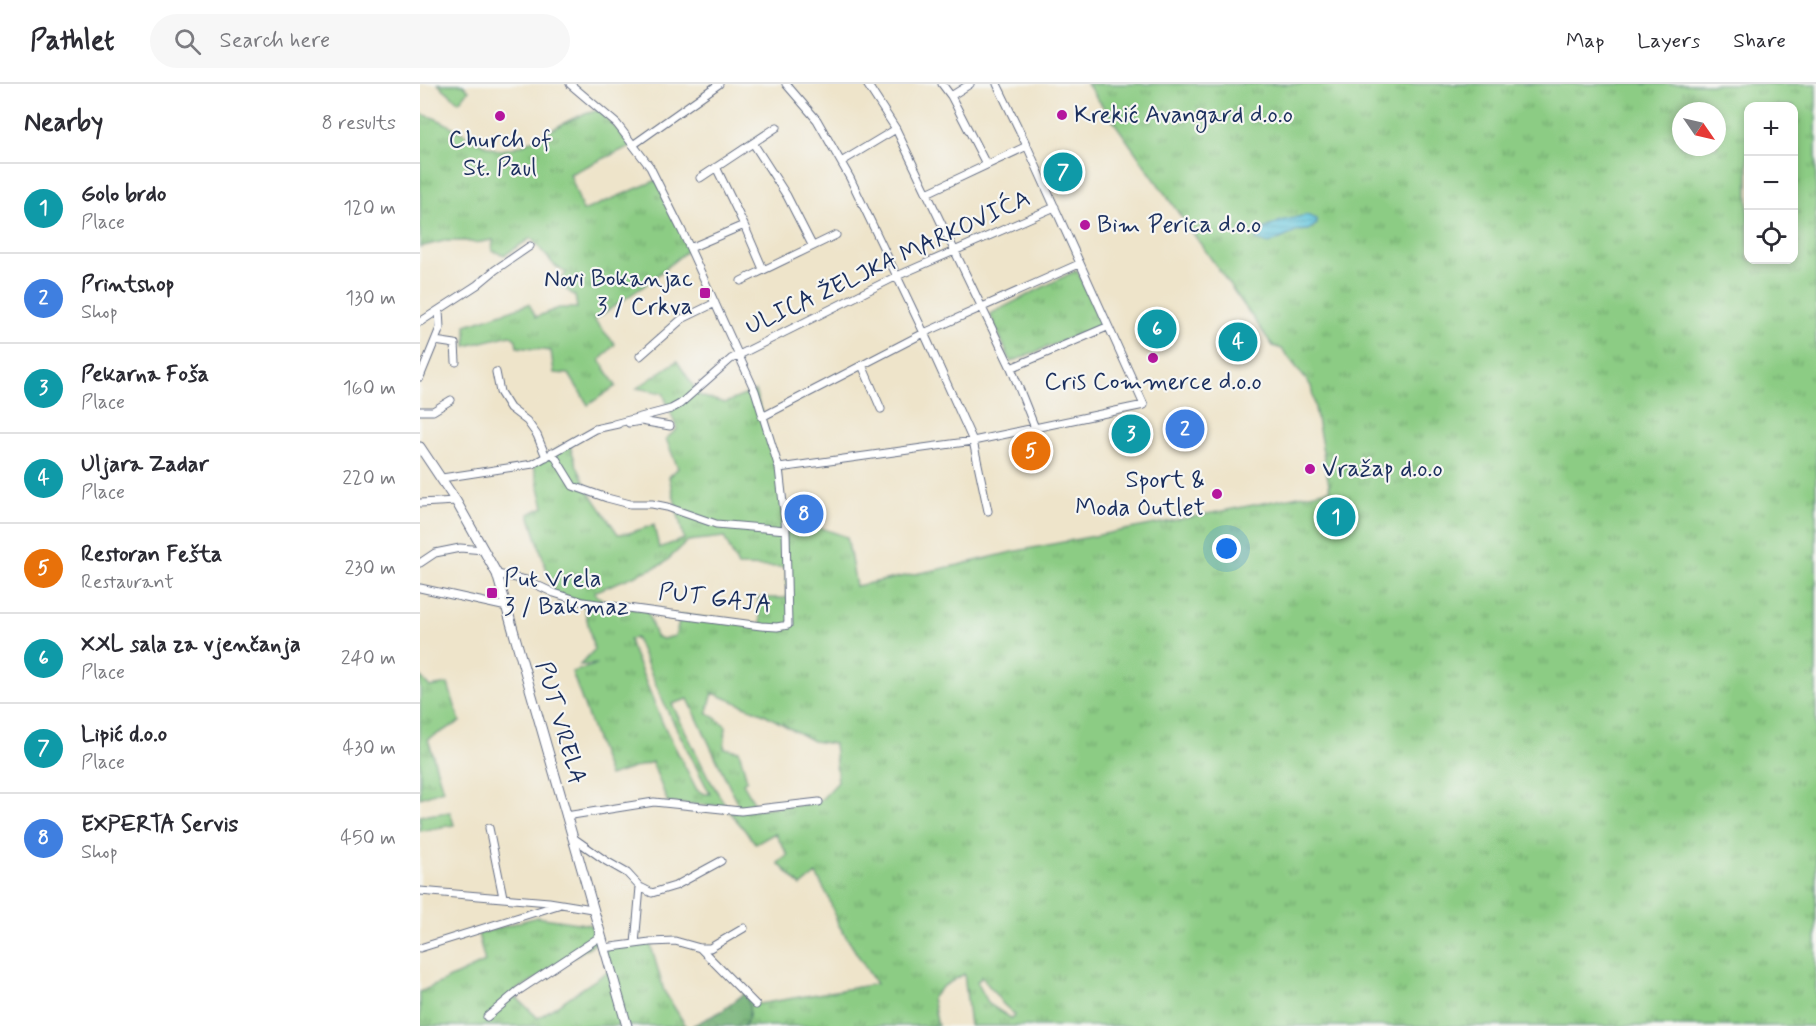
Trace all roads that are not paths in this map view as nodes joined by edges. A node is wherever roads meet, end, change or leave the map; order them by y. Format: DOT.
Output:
graph roads {
  1 [pos="570,84"];
  2 [pos="719,84"];
  3 [pos="786,84"];
  4 [pos="867,84"];
  5 [pos="942,84"];
  6 [pos="970,84"];
  7 [pos="997,84"];
  8 [pos="951,96"];
  9 [pos="777,127"];
  10 [pos="896,129"];
  11 [pos="753,143"];
  12 [pos="633,145"];
  13 [pos="1027,146"];
  14 [pos="841,162"];
  15 [pos="986,164"];
  16 [pos="716,167"];
  17 [pos="700,178"];
  18 [pos="927,193"];
  19 [pos="1054,207"];
  20 [pos="744,225"];
  21 [pos="836,234"];
  22 [pos="812,245"];
  23 [pos="530,246"];
  24 [pos="690,248"];
  25 [pos="954,250"];
  26 [pos="1079,264"];
  27 [pos="763,269"];
  28 [pos="897,276"];
  29 [pos="741,280"];
  30 [pos="716,303"];
  31 [pos="981,307"];
  32 [pos="439,310"];
  33 [pos="420,322"];
  34 [pos="1107,327"];
  35 [pos="924,333"];
  36 [pos="435,341"];
  37 [pos="739,355"];
  38 [pos="640,356"];
  39 [pos="456,362"];
  40 [pos="862,364"];
  41 [pos="1011,368"];
  42 [pos="496,372"];
  43 [pos="420,377"];
  44 [pos="452,400"];
  45 [pos="881,409"];
  46 [pos="420,411"];
  47 [pos="762,417"];
  48 [pos="614,424"];
  49 [pos="670,426"];
  50 [pos="1035,428"];
  51 [pos="973,441"];
  52 [pos="420,447"];
  53 [pos="549,455"];
  54 [pos="779,468"];
  55 [pos="442,478"];
  56 [pos="456,501"];
  57 [pos="420,503"];
  58 [pos="988,511"];
  59 [pos="786,530"];
  60 [pos="484,550"];
  61 [pos="420,563"];
  62 [pos="497,574"];
  63 [pos="420,588"];
  64 [pos="507,607"];
  65 [pos="819,802"];
  66 [pos="566,816"];
  67 [pos="489,828"];
  68 [pos="572,837"];
  69 [pos="722,861"];
  70 [pos="640,887"];
  71 [pos="420,891"];
  72 [pos="503,897"];
  73 [pos="560,904"];
  74 [pos="592,909"];
  75 [pos="744,928"];
  76 [pos="601,936"];
  77 [pos="635,944"];
  78 [pos="420,948"];
  79 [pos="604,948"];
  80 [pos="700,948"];
  81 [pos="756,1005"];
  82 [pos="487,1017"];
  83 [pos="627,1026"];
  1 -- 12 [label="street"];
  2 -- 12 [label="street"];
  3 -- 14 [label="street"];
  4 -- 10 [label="street"];
  5 -- 8 [label="street"];
  6 -- 8 [label="street"];
  7 -- 13 [label="street"];
  8 -- 15 [label="street"];
  9 -- 11 [label="street"];
  10 -- 14 [label="street"];
  10 -- 18 [label="street"];
  11 -- 16 [label="street"];
  11 -- 22 [label="street"];
  12 -- 24 [label="street"];
  13 -- 15 [label="street"];
  13 -- 19 [label="street"];
  14 -- 28 [label="street"];
  15 -- 18 [label="street"];
  16 -- 17 [label="street"];
  16 -- 20 [label="street"];
  18 -- 25 [label="street"];
  19 -- 25 [label="street, ULICA ŽELJKA MARKOVIĆA"];
  19 -- 26 [label="street"];
  20 -- 24 [label="street"];
  20 -- 27 [label="street"];
  21 -- 22 [label="street"];
  22 -- 27 [label="street"];
  23 -- 32 [label="street"];
  24 -- 30 [label="street"];
  25 -- 28 [label="street, ULICA ŽELJKA MARKOVIĆA"];
  25 -- 31 [label="street"];
  26 -- 31 [label="street"];
  26 -- 34 [label="street"];
  27 -- 29 [label="street"];
  28 -- 35 [label="street"];
  28 -- 37 [label="street, ULICA ŽELJKA MARKOVIĆA"];
  30 -- 37 [label="street"];
  30 -- 38 [label="street"];
  31 -- 35 [label="street"];
  31 -- 41 [label="street"];
  32 -- 33 [label="street"];
  32 -- 36 [label="street"];
  34 -- 41 [label="street"];
  34 -- 50 [label="street"];
  35 -- 40 [label="street"];
  35 -- 51 [label="street"];
  36 -- 39 [label="street"];
  36 -- 43 [label="street"];
  37 -- 47 [label="street"];
  37 -- 48 [label="street, ULICA ŽELJKA MARKOVIĆA"];
  40 -- 45 [label="street"];
  40 -- 47 [label="street"];
  41 -- 50 [label="street"];
  42 -- 53 [label="street"];
  44 -- 46 [label="street"];
  47 -- 54 [label="street"];
  48 -- 49 [label="street"];
  48 -- 53 [label="street"];
  50 -- 51 [label="street"];
  51 -- 54 [label="street"];
  51 -- 58 [label="street"];
  52 -- 55 [label="main road, PUT VRELA"];
  53 -- 55 [label="street"];
  53 -- 59 [label="street"];
  54 -- 59 [label="street"];
  55 -- 56 [label="main road, PUT VRELA"];
  56 -- 57 [label="street"];
  56 -- 60 [label="main road, PUT VRELA"];
  59 -- 62 [label="street, PUT GAJA"];
  60 -- 61 [label="street"];
  60 -- 62 [label="main road, PUT VRELA"];
  62 -- 64 [label="main road, PUT VRELA"];
  63 -- 64 [label="street"];
  64 -- 66 [label="main road, PUT VRELA"];
  65 -- 66 [label="street"];
  66 -- 68 [label="main road, PUT VRELA"];
  67 -- 72 [label="street"];
  68 -- 70 [label="street"];
  68 -- 74 [label="main road, PUT VRELA"];
  69 -- 70 [label="street"];
  70 -- 77 [label="street"];
  71 -- 72 [label="street"];
  72 -- 73 [label="street"];
  73 -- 74 [label="street"];
  73 -- 78 [label="street"];
  74 -- 76 [label="main road, PUT VRELA"];
  75 -- 80 [label="street"];
  76 -- 79 [label="main road, PUT VRELA"];
  76 -- 82 [label="street"];
  77 -- 79 [label="street"];
  77 -- 80 [label="street"];
  79 -- 83 [label="main road, PUT VRELA"];
  80 -- 81 [label="street"];
}
